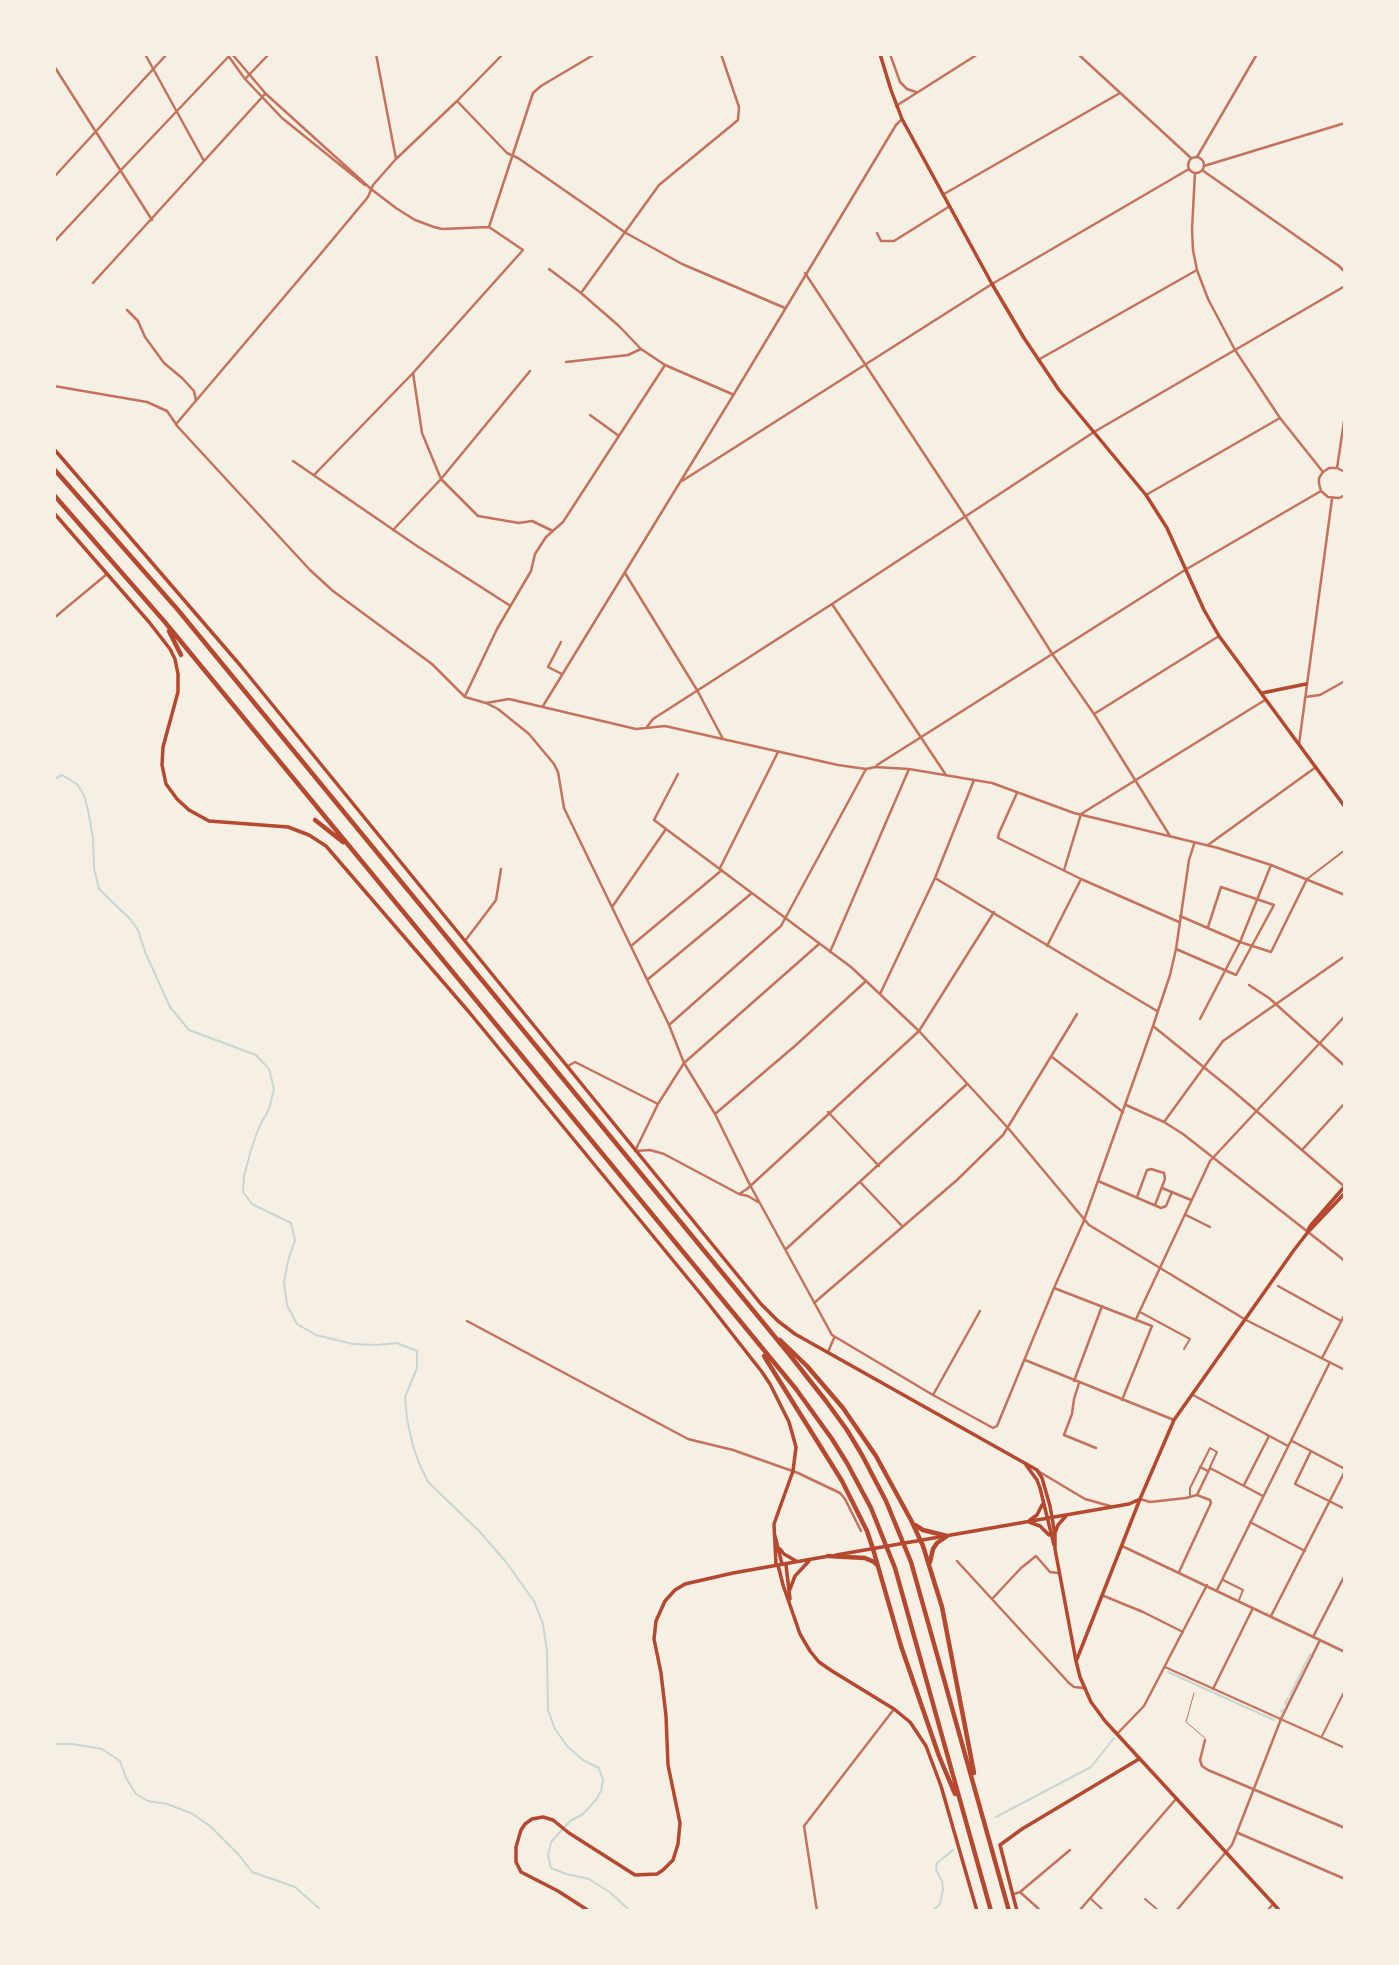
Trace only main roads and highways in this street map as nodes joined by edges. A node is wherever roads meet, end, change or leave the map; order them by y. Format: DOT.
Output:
graph roads {
  1 [pos="880,54"];
  2 [pos="54,449"];
  3 [pos="54,469"];
  4 [pos="54,495"];
  5 [pos="54,513"];
  6 [pos="164,621"];
  7 [pos="181,655"];
  8 [pos="1306,684"];
  9 [pos="1262,693"];
  10 [pos="1345,807"];
  11 [pos="314,820"];
  12 [pos="352,849"];
  13 [pos="1345,1187"];
  14 [pos="1345,1193"];
  15 [pos="1308,1232"];
  16 [pos="766,1328"];
  17 [pos="753,1339"];
  18 [pos="1021,1461"];
  19 [pos="1043,1499"];
  20 [pos="1140,1499"];
  21 [pos="1067,1515"];
  22 [pos="1052,1517"];
  23 [pos="1046,1518"];
  24 [pos="912,1522"];
  25 [pos="1027,1522"];
  26 [pos="774,1534"];
  27 [pos="1052,1535"];
  28 [pos="947,1536"];
  29 [pos="918,1541"];
  30 [pos="779,1547"];
  31 [pos="876,1548"];
  32 [pos="828,1556"];
  33 [pos="811,1559"];
  34 [pos="798,1562"];
  35 [pos="780,1565"];
  36 [pos="878,1567"];
  37 [pos="930,1567"];
  38 [pos="789,1591"];
  39 [pos="792,1608"];
  40 [pos="1076,1661"];
  41 [pos="1139,1759"];
  42 [pos="975,1790"];
  43 [pos="962,1811"];
  44 [pos="589,1911"];
  45 [pos="977,1911"];
  46 [pos="991,1911"];
  47 [pos="1009,1911"];
  48 [pos="1017,1911"];
  49 [pos="1280,1911"];
  1 -- 9 [label="main road"];
  2 -- 18 [label="main road"];
  3 -- 16 [label="highway"];
  4 -- 6 [label="highway"];
  5 -- 26 [label="main road"];
  6 -- 7 [label="highway"];
  6 -- 12 [label="highway"];
  8 -- 9 [label="main road"];
  9 -- 10 [label="main road"];
  11 -- 12 [label="highway"];
  12 -- 17 [label="highway"];
  13 -- 15 [label="main road"];
  14 -- 15 [label="main road"];
  15 -- 20 [label="main road"];
  16 -- 24 [label="highway"];
  16 -- 42 [label="highway"];
  17 -- 31 [label="highway"];
  17 -- 43 [label="highway"];
  18 -- 19 [label="main road"];
  18 -- 22 [label="main road"];
  19 -- 23 [label="main road"];
  19 -- 25 [label="main road"];
  20 -- 21 [label="main road"];
  20 -- 40 [label="main road"];
  21 -- 22 [label="main road"];
  21 -- 27 [label="main road"];
  22 -- 23 [label="main road"];
  22 -- 27 [label="main road"];
  23 -- 25 [label="main road"];
  23 -- 27 [label="main road"];
  24 -- 28 [label="highway"];
  24 -- 29 [label="highway"];
  25 -- 27 [label="main road"];
  25 -- 28 [label="main road"];
  26 -- 30 [label="main road"];
  26 -- 35 [label="main road"];
  27 -- 40 [label="main road"];
  28 -- 29 [label="main road"];
  28 -- 37 [label="highway"];
  29 -- 31 [label="main road"];
  29 -- 37 [label="highway"];
  30 -- 34 [label="main road"];
  30 -- 35 [label="main road"];
  31 -- 32 [label="main road"];
  31 -- 36 [label="highway"];
  32 -- 33 [label="main road"];
  32 -- 36 [label="highway"];
  33 -- 34 [label="main road"];
  33 -- 38 [label="main road"];
  34 -- 35 [label="main road"];
  35 -- 38 [label="main road"];
  35 -- 39 [label="main road"];
  35 -- 44 [label="main road"];
  36 -- 43 [label="highway"];
  37 -- 42 [label="highway"];
  38 -- 39 [label="main road"];
  39 -- 45 [label="main road"];
  40 -- 41 [label="main road"];
  41 -- 48 [label="main road"];
  41 -- 49 [label="main road"];
  42 -- 47 [label="highway"];
  43 -- 46 [label="highway"];
}
